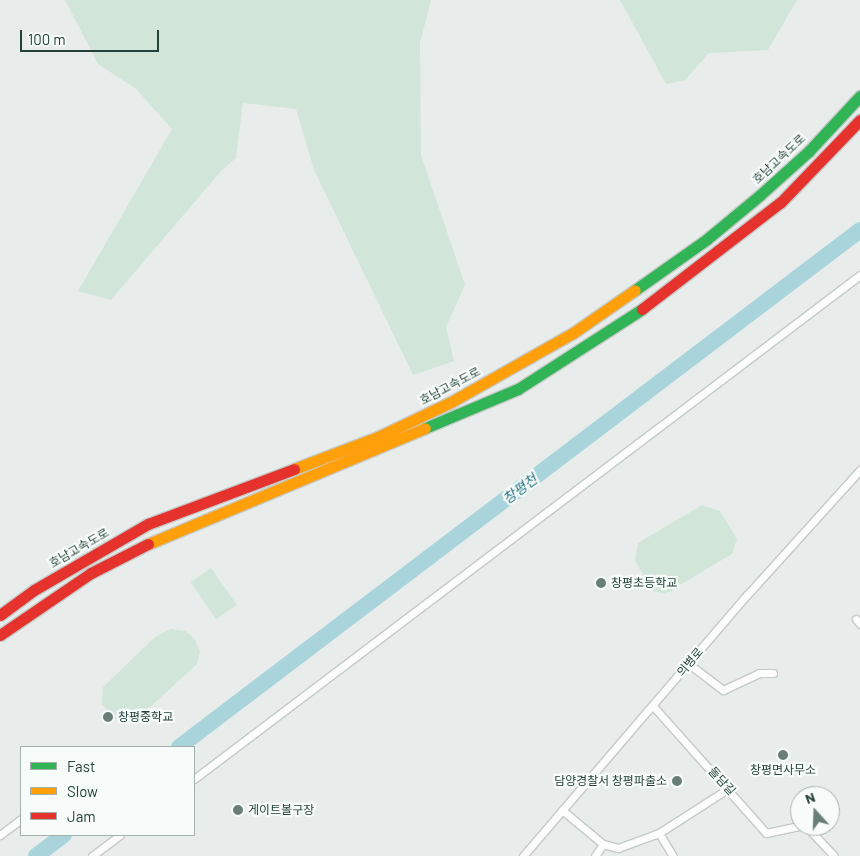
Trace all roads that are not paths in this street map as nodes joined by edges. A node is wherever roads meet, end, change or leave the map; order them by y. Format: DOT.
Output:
graph roads {
  1 [pos="860,96"];
  2 [pos="860,120"];
  3 [pos="860,275"];
  4 [pos="860,470"];
  5 [pos="0,615"];
  6 [pos="0,635"];
  7 [pos="689,664"];
  8 [pos="773,673"];
  9 [pos="653,706"];
  10 [pos="195,778"];
  11 [pos="729,788"];
  12 [pos="562,810"];
  13 [pos="20,820"];
  14 [pos="790,828"];
  15 [pos="659,833"];
  16 [pos="0,835"];
  17 [pos="119,836"];
  18 [pos="815,836"];
  19 [pos="603,844"];
  20 [pos="92,856"];
  21 [pos="523,856"];
  22 [pos="595,856"];
  23 [pos="673,856"];
  24 [pos="834,856"];
  1 -- 5 [label="highway, 호남고속도로"];
  2 -- 6 [label="highway"];
  3 -- 10 [label="street"];
  4 -- 7 [label="street, 의병로"];
  7 -- 8 [label="street"];
  7 -- 9 [label="street, 의병로"];
  9 -- 11 [label="street, 돌담길"];
  9 -- 12 [label="street, 의병로"];
  11 -- 14 [label="street, 돌담길"];
  11 -- 15 [label="street"];
  12 -- 19 [label="street"];
  12 -- 21 [label="street, 의병로"];
  13 -- 16 [label="street"];
  15 -- 19 [label="street"];
  15 -- 23 [label="street"];
  17 -- 20 [label="street"];
  18 -- 24 [label="street"];
  19 -- 22 [label="street"];
}
